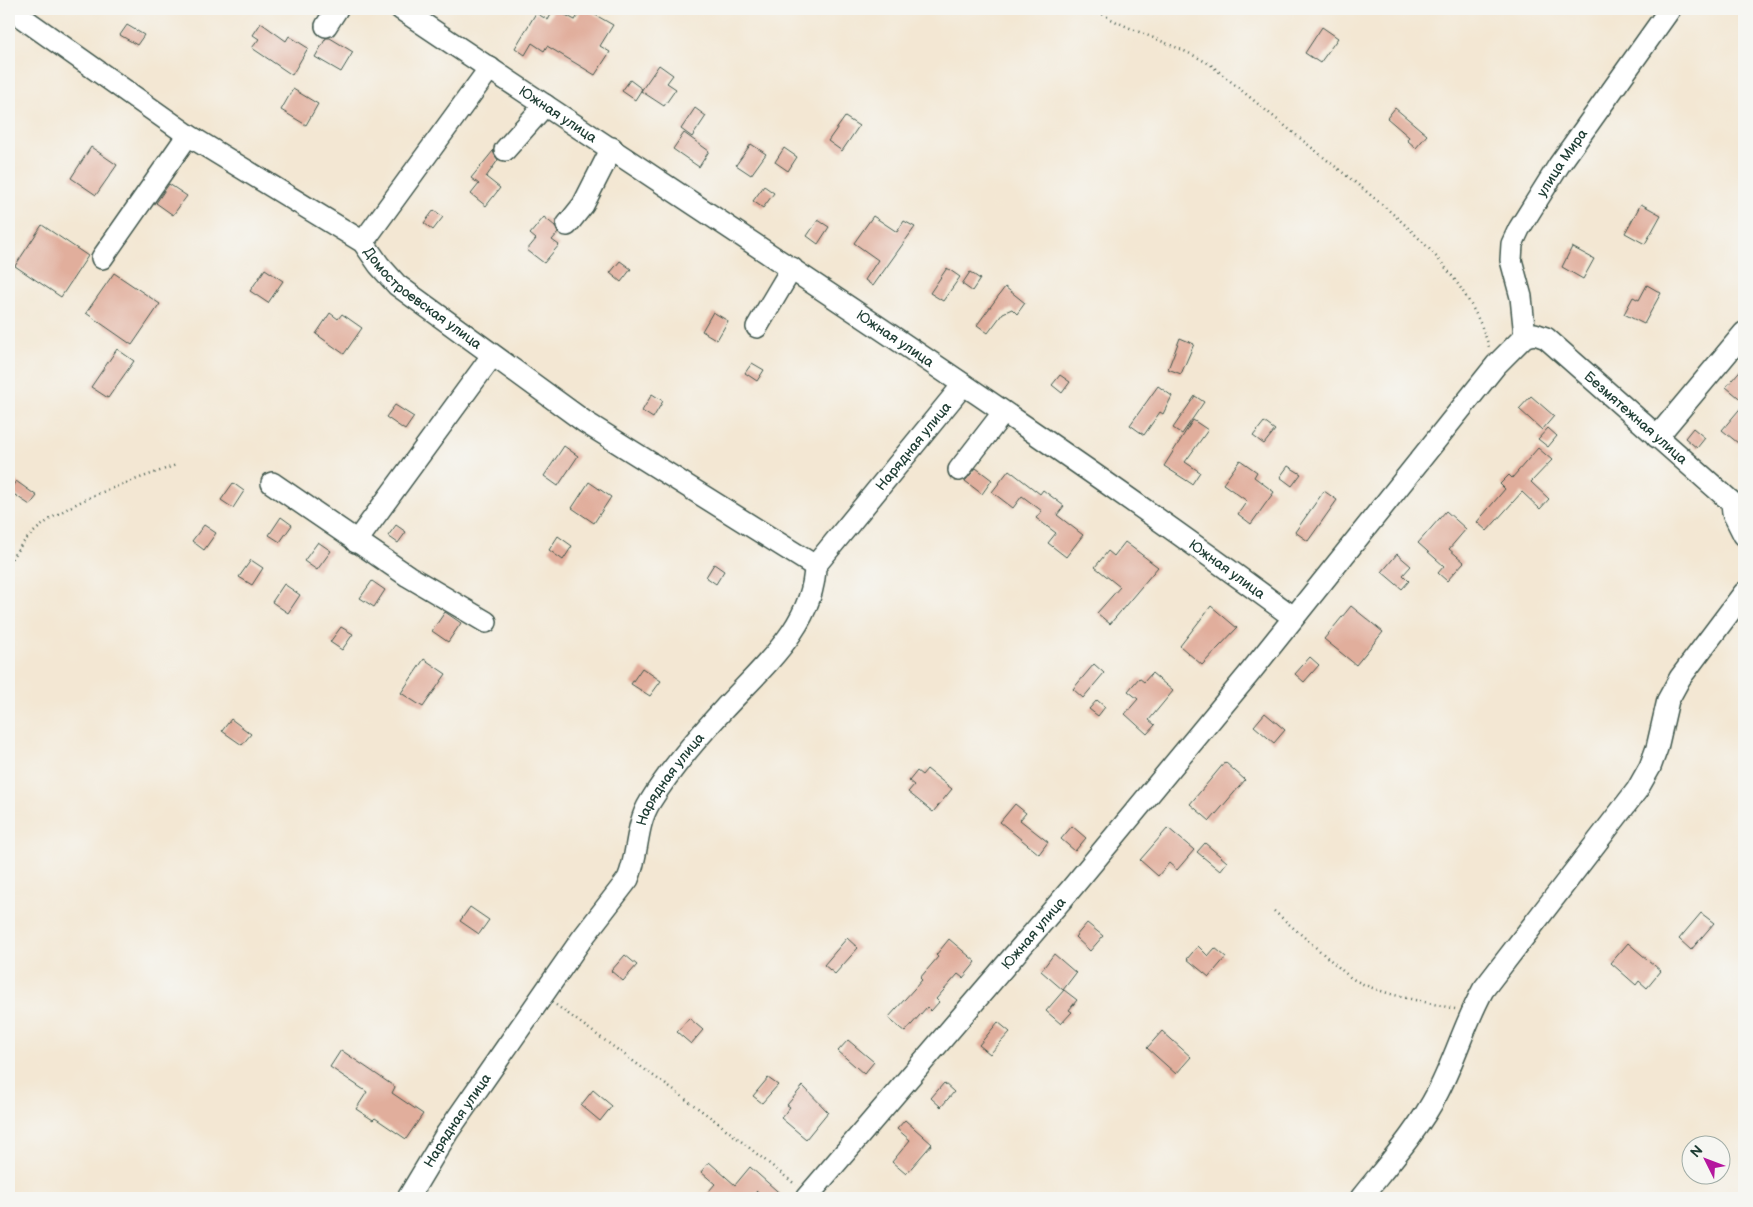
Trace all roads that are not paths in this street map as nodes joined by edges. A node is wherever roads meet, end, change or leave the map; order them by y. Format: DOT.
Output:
graph roads {
  1 [pos="10,9"];
  2 [pos="401,9"];
  3 [pos="1670,9"];
  4 [pos="490,68"];
  5 [pos="545,104"];
  6 [pos="188,135"];
  7 [pos="612,148"];
  8 [pos="505,150"];
  9 [pos="567,226"];
  10 [pos="363,242"];
  11 [pos="102,258"];
  12 [pos="792,268"];
  13 [pos="757,327"];
  14 [pos="1744,333"];
  15 [pos="1518,342"];
  16 [pos="492,356"];
  17 [pos="964,385"];
  18 [pos="1003,413"];
  19 [pos="1657,438"];
  20 [pos="959,470"];
  21 [pos="272,483"];
  22 [pos="1738,508"];
  23 [pos="1744,535"];
  24 [pos="356,542"];
  25 [pos="815,566"];
  26 [pos="1744,593"];
  27 [pos="1293,617"];
  28 [pos="486,622"];
  29 [pos="808,1197"];
  30 [pos="408,1198"];
  31 [pos="1361,1198"];
  1 -- 6 [label="street, Домостроевская улица"];
  2 -- 4 [label="street, Южная улица"];
  3 -- 15 [label="street, улица Мира"];
  4 -- 5 [label="street, Южная улица"];
  4 -- 10 [label="street"];
  5 -- 7 [label="street, Южная улица"];
  5 -- 8 [label="street"];
  6 -- 10 [label="street, Домостроевская улица"];
  6 -- 11 [label="street"];
  7 -- 9 [label="street"];
  7 -- 12 [label="street, Южная улица"];
  10 -- 16 [label="street, Домостроевская улица"];
  12 -- 13 [label="street"];
  12 -- 17 [label="street, Южная улица"];
  14 -- 19 [label="street"];
  15 -- 19 [label="street, Безмятежная улица"];
  15 -- 27 [label="street, Южная улица"];
  16 -- 24 [label="street"];
  16 -- 25 [label="street, Домостроевская улица"];
  17 -- 18 [label="street, Южная улица"];
  17 -- 25 [label="street, Нарядная улица"];
  18 -- 20 [label="street"];
  18 -- 27 [label="street, Южная улица"];
  19 -- 22 [label="street, Безмятежная улица"];
  21 -- 24 [label="street"];
  22 -- 23 [label="street"];
  24 -- 28 [label="street"];
  25 -- 30 [label="street, Нарядная улица"];
  26 -- 31 [label="street"];
  27 -- 29 [label="street, Южная улица"];
}
